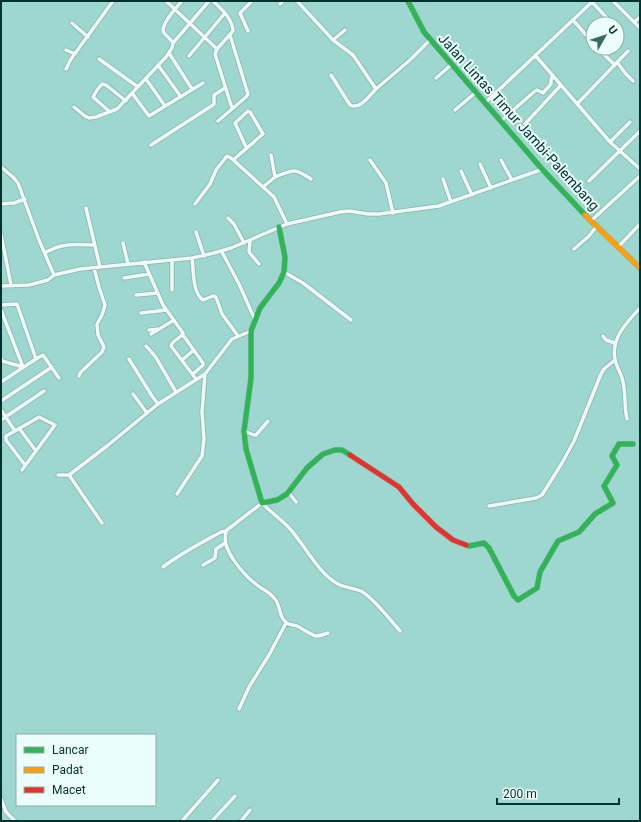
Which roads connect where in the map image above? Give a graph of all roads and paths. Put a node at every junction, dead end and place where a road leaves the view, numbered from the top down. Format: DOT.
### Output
graph roads {
  1 [pos="113,1"];
  2 [pos="166,1"];
  3 [pos="182,1"];
  4 [pos="209,1"];
  5 [pos="213,1"];
  6 [pos="252,1"];
  7 [pos="297,1"];
  8 [pos="410,1"];
  9 [pos="613,1"];
  10 [pos="593,2"];
  11 [pos="175,10"];
  12 [pos="225,13"];
  13 [pos="605,16"];
  14 [pos="640,17"];
  15 [pos="573,20"];
  16 [pos="634,22"];
  17 [pos="72,23"];
  18 [pos="190,24"];
  19 [pos="640,28"];
  20 [pos="345,30"];
  21 [pos="248,31"];
  22 [pos="585,34"];
  23 [pos="230,35"];
  24 [pos="88,37"];
  25 [pos="204,37"];
  26 [pos="333,40"];
  27 [pos="430,40"];
  28 [pos="173,42"];
  29 [pos="217,49"];
  30 [pos="66,50"];
  31 [pos="628,50"];
  32 [pos="169,53"];
  33 [pos="75,54"];
  34 [pos="535,55"];
  35 [pos="189,56"];
  36 [pos="606,56"];
  37 [pos="99,59"];
  38 [pos="616,64"];
  39 [pos="158,65"];
  40 [pos="451,65"];
  41 [pos="66,69"];
  42 [pos="331,75"];
  43 [pos="553,75"];
  44 [pos="436,78"];
  45 [pos="146,79"];
  46 [pos="633,81"];
  47 [pos="203,83"];
  48 [pos="561,85"];
  49 [pos="138,87"];
  50 [pos="225,88"];
  51 [pos="192,89"];
  52 [pos="376,89"];
  53 [pos="132,93"];
  54 [pos="475,93"];
  55 [pos="181,97"];
  56 [pos="126,101"];
  57 [pos="486,102"];
  58 [pos="577,104"];
  59 [pos="165,106"];
  60 [pos="74,107"];
  61 [pos="232,108"];
  62 [pos="455,110"];
  63 [pos="110,112"];
  64 [pos="502,120"];
  65 [pos="218,121"];
  66 [pos="630,122"];
  67 [pos="526,124"];
  68 [pos="640,131"];
  69 [pos="610,142"];
  70 [pos="151,144"];
  71 [pos="246,147"];
  72 [pos="619,152"];
  73 [pos="271,155"];
  74 [pos="232,160"];
  75 [pos="370,160"];
  76 [pos="501,160"];
  77 [pos="480,164"];
  78 [pos="1,167"];
  79 [pos="543,169"];
  80 [pos="640,169"];
  81 [pos="461,171"];
  82 [pos="640,176"];
  83 [pos="275,177"];
  84 [pos="311,179"];
  85 [pos="443,179"];
  86 [pos="512,180"];
  87 [pos="589,181"];
  88 [pos="263,187"];
  89 [pos="491,188"];
  90 [pos="472,195"];
  91 [pos="25,199"];
  92 [pos="452,202"];
  93 [pos="1,204"];
  94 [pos="195,204"];
  95 [pos="86,208"];
  96 [pos="393,213"];
  97 [pos="228,218"];
  98 [pos="592,219"];
  99 [pos="288,224"];
  100 [pos="640,224"];
  101 [pos="597,226"];
  102 [pos="279,228"];
  103 [pos="196,232"];
  104 [pos="1,234"];
  105 [pos="250,241"];
  106 [pos="123,243"];
  107 [pos="244,243"];
  108 [pos="94,244"];
  109 [pos="620,245"];
  110 [pos="574,249"];
  111 [pos="222,252"];
  112 [pos="45,254"];
  113 [pos="204,256"];
  114 [pos="192,258"];
  115 [pos="172,260"];
  116 [pos="144,262"];
  117 [pos="128,264"];
  118 [pos="259,264"];
  119 [pos="640,265"];
  120 [pos="100,267"];
  121 [pos="94,268"];
  122 [pos="640,268"];
  123 [pos="284,272"];
  124 [pos="149,274"];
  125 [pos="54,275"];
  126 [pos="124,278"];
  127 [pos="1,286"];
  128 [pos="11,286"];
  129 [pos="172,290"];
  130 [pos="158,293"];
  131 [pos="136,295"];
  132 [pos="1,305"];
  133 [pos="640,308"];
  134 [pos="1,310"];
  135 [pos="167,310"];
  136 [pos="141,313"];
  137 [pos="174,320"];
  138 [pos="255,320"];
  139 [pos="351,320"];
  140 [pos="251,331"];
  141 [pos="150,332"];
  142 [pos="183,335"];
  143 [pos="238,336"];
  144 [pos="603,336"];
  145 [pos="615,343"];
  146 [pos="146,346"];
  147 [pos="194,350"];
  148 [pos="36,359"];
  149 [pos="129,359"];
  150 [pos="1,360"];
  151 [pos="182,360"];
  152 [pos="612,362"];
  153 [pos="23,367"];
  154 [pos="52,367"];
  155 [pos="193,374"];
  156 [pos="205,374"];
  157 [pos="79,376"];
  158 [pos="59,378"];
  159 [pos="196,379"];
  160 [pos="1,382"];
  161 [pos="44,391"];
  162 [pos="176,392"];
  163 [pos="133,394"];
  164 [pos="1,401"];
  165 [pos="158,404"];
  166 [pos="1,410"];
  167 [pos="147,413"];
  168 [pos="6,417"];
  169 [pos="627,419"];
  170 [pos="1,420"];
  171 [pos="268,421"];
  172 [pos="19,428"];
  173 [pos="15,431"];
  174 [pos="244,431"];
  175 [pos="633,444"];
  176 [pos="36,451"];
  177 [pos="25,465"];
  178 [pos="22,470"];
  179 [pos="58,475"];
  180 [pos="69,475"];
  181 [pos="289,492"];
  182 [pos="177,494"];
  183 [pos="296,502"];
  184 [pos="262,503"];
  185 [pos="489,506"];
  186 [pos="102,523"];
  187 [pos="226,531"];
  188 [pos="225,543"];
  189 [pos="203,565"];
  190 [pos="163,567"];
  191 [pos="286,623"];
  192 [pos="400,631"];
  193 [pos="328,633"];
  194 [pos="239,709"];
  195 [pos="218,780"];
  196 [pos="235,796"];
  197 [pos="1,799"];
  198 [pos="250,810"];
  199 [pos="15,821"];
  200 [pos="182,821"];
  201 [pos="212,821"];
  202 [pos="241,821"];
  1 -- 24 [label="street"];
  2 -- 11 [label="street"];
  3 -- 11 [label="street"];
  4 -- 18 [label="street"];
  5 -- 12 [label="street"];
  6 -- 21 [label="street"];
  7 -- 26 [label="street"];
  8 -- 27 [label="main road, Jalan Lintas Timur Jambi-Palembang"];
  8 -- 57 [label="main road, Jalan Lintas Timur Jambi-Palembang"];
  9 -- 16 [label="street"];
  10 -- 13 [label="street"];
  10 -- 15 [label="street"];
  11 -- 18 [label="street"];
  11 -- 28 [label="street"];
  12 -- 23 [label="street"];
  12 -- 25 [label="street"];
  14 -- 16 [label="street"];
  15 -- 22 [label="street"];
  15 -- 34 [label="street"];
  16 -- 19 [label="street"];
  17 -- 24 [label="street"];
  18 -- 25 [label="street"];
  18 -- 28 [label="street"];
  20 -- 26 [label="street"];
  23 -- 29 [label="street"];
  23 -- 61 [label="street"];
  24 -- 33 [label="street"];
  25 -- 29 [label="street"];
  25 -- 35 [label="street"];
  26 -- 52 [label="street"];
  27 -- 40 [label="main road, Jalan Lintas Timur Jambi-Palembang"];
  27 -- 52 [label="street"];
  28 -- 32 [label="street"];
  29 -- 50 [label="street"];
  30 -- 33 [label="street"];
  31 -- 38 [label="street"];
  32 -- 39 [label="street"];
  32 -- 51 [label="street"];
  33 -- 41 [label="street"];
  34 -- 43 [label="street"];
  34 -- 57 [label="street"];
  36 -- 38 [label="street"];
  37 -- 49 [label="street"];
  38 -- 46 [label="street"];
  38 -- 58 [label="street"];
  39 -- 45 [label="street"];
  39 -- 55 [label="street"];
  40 -- 44 [label="street"];
  40 -- 54 [label="main road, Jalan Lintas Timur Jambi-Palembang"];
  42 -- 52 [label="street"];
  43 -- 48 [label="street"];
  43 -- 64 [label="street"];
  45 -- 49 [label="street"];
  45 -- 59 [label="street"];
  47 -- 51 [label="street"];
  48 -- 58 [label="street"];
  48 -- 67 [label="street"];
  49 -- 53 [label="street"];
  50 -- 61 [label="street"];
  50 -- 70 [label="street"];
  51 -- 55 [label="street"];
  53 -- 56 [label="street"];
  53 -- 59 [label="street"];
  54 -- 62 [label="street"];
  54 -- 79 [label="main road, Jalan Lintas Timur Jambi-Palembang"];
  55 -- 59 [label="street"];
  56 -- 63 [label="street"];
  56 -- 63 [label="street"];
  57 -- 64 [label="main road, Jalan Lintas Timur Jambi-Palembang"];
  58 -- 69 [label="street"];
  60 -- 63 [label="street"];
  61 -- 65 [label="street"];
  64 -- 79 [label="main road, Jalan Lintas Timur Jambi-Palembang"];
  66 -- 69 [label="street"];
  68 -- 72 [label="street"];
  69 -- 72 [label="street"];
  71 -- 71 [label="street"];
  71 -- 74 [label="street"];
  72 -- 80 [label="street"];
  72 -- 87 [label="street"];
  73 -- 83 [label="street"];
  74 -- 88 [label="street"];
  74 -- 94 [label="street"];
  75 -- 96 [label="street"];
  76 -- 86 [label="street"];
  77 -- 89 [label="street"];
  78 -- 91 [label="street"];
  79 -- 86 [label="street"];
  79 -- 98 [label="main road, Jalan Lintas Timur Jambi-Palembang"];
  79 -- 101 [label="main road, Jalan Lintas Timur Jambi-Palembang"];
  81 -- 90 [label="street"];
  82 -- 98 [label="street"];
  83 -- 84 [label="street"];
  83 -- 88 [label="street"];
  85 -- 92 [label="street"];
  86 -- 89 [label="street"];
  88 -- 99 [label="street"];
  89 -- 90 [label="street"];
  90 -- 92 [label="street"];
  91 -- 93 [label="street"];
  91 -- 112 [label="street"];
  92 -- 96 [label="street"];
  95 -- 108 [label="street"];
  96 -- 99 [label="street"];
  97 -- 107 [label="street"];
  98 -- 109 [label="main road, Jalan Lintas Timur Jambi-Palembang"];
  99 -- 102 [label="street"];
  100 -- 109 [label="street"];
  101 -- 110 [label="street"];
  101 -- 122 [label="main road, Jalan Lintas Timur Jambi-Palembang"];
  102 -- 105 [label="street"];
  102 -- 123 [label="main road"];
  103 -- 113 [label="street"];
  104 -- 128 [label="street"];
  105 -- 107 [label="street"];
  105 -- 118 [label="street"];
  106 -- 117 [label="street"];
  107 -- 111 [label="street"];
  108 -- 112 [label="street"];
  108 -- 120 [label="street"];
  109 -- 119 [label="main road, Jalan Lintas Timur Jambi-Palembang"];
  111 -- 113 [label="street"];
  111 -- 138 [label="street"];
  112 -- 125 [label="street"];
  113 -- 114 [label="street"];
  114 -- 115 [label="street"];
  114 -- 143 [label="street"];
  115 -- 116 [label="street"];
  115 -- 129 [label="street"];
  116 -- 117 [label="street"];
  116 -- 124 [label="street"];
  117 -- 120 [label="street"];
  120 -- 121 [label="street"];
  121 -- 125 [label="street"];
  121 -- 157 [label="street"];
  123 -- 138 [label="main road"];
  123 -- 139 [label="street"];
  124 -- 126 [label="street"];
  124 -- 130 [label="street"];
  125 -- 128 [label="street"];
  127 -- 128 [label="street"];
  130 -- 131 [label="street"];
  130 -- 135 [label="street"];
  132 -- 148 [label="street"];
  133 -- 145 [label="street"];
  134 -- 153 [label="street"];
  135 -- 136 [label="street"];
  135 -- 137 [label="street"];
  137 -- 141 [label="street"];
  137 -- 142 [label="street"];
  138 -- 140 [label="main road"];
  140 -- 143 [label="street"];
  140 -- 174 [label="main road"];
  142 -- 147 [label="street"];
  142 -- 151 [label="street"];
  143 -- 156 [label="street"];
  144 -- 145 [label="street"];
  145 -- 152 [label="street"];
  146 -- 162 [label="street"];
  147 -- 151 [label="street"];
  147 -- 155 [label="street"];
  148 -- 153 [label="street"];
  148 -- 154 [label="street"];
  149 -- 165 [label="street"];
  150 -- 153 [label="street"];
  151 -- 155 [label="street"];
  152 -- 169 [label="street"];
  152 -- 185 [label="street"];
  153 -- 160 [label="street"];
  154 -- 158 [label="street"];
  154 -- 164 [label="street"];
  155 -- 159 [label="street"];
  156 -- 159 [label="street"];
  156 -- 182 [label="street"];
  159 -- 162 [label="street"];
  161 -- 168 [label="street"];
  162 -- 165 [label="street"];
  163 -- 167 [label="street"];
  165 -- 167 [label="street"];
  166 -- 168 [label="street"];
  167 -- 180 [label="street"];
  168 -- 170 [label="street"];
  168 -- 173 [label="street"];
  171 -- 174 [label="street"];
  172 -- 173 [label="street"];
  172 -- 176 [label="street"];
  172 -- 176 [label="street"];
  173 -- 177 [label="street"];
  174 -- 184 [label="main road"];
  175 -- 181 [label="main road"];
  176 -- 177 [label="street"];
  177 -- 178 [label="street"];
  179 -- 180 [label="street"];
  180 -- 186 [label="street"];
  181 -- 183 [label="street"];
  181 -- 184 [label="main road"];
  184 -- 187 [label="street"];
  184 -- 192 [label="street"];
  187 -- 188 [label="street"];
  187 -- 190 [label="street"];
  188 -- 189 [label="street"];
  188 -- 191 [label="street"];
  191 -- 193 [label="street"];
  191 -- 194 [label="street"];
  195 -- 200 [label="street"];
  196 -- 201 [label="street"];
  197 -- 199 [label="street"];
  198 -- 202 [label="street"];
}
